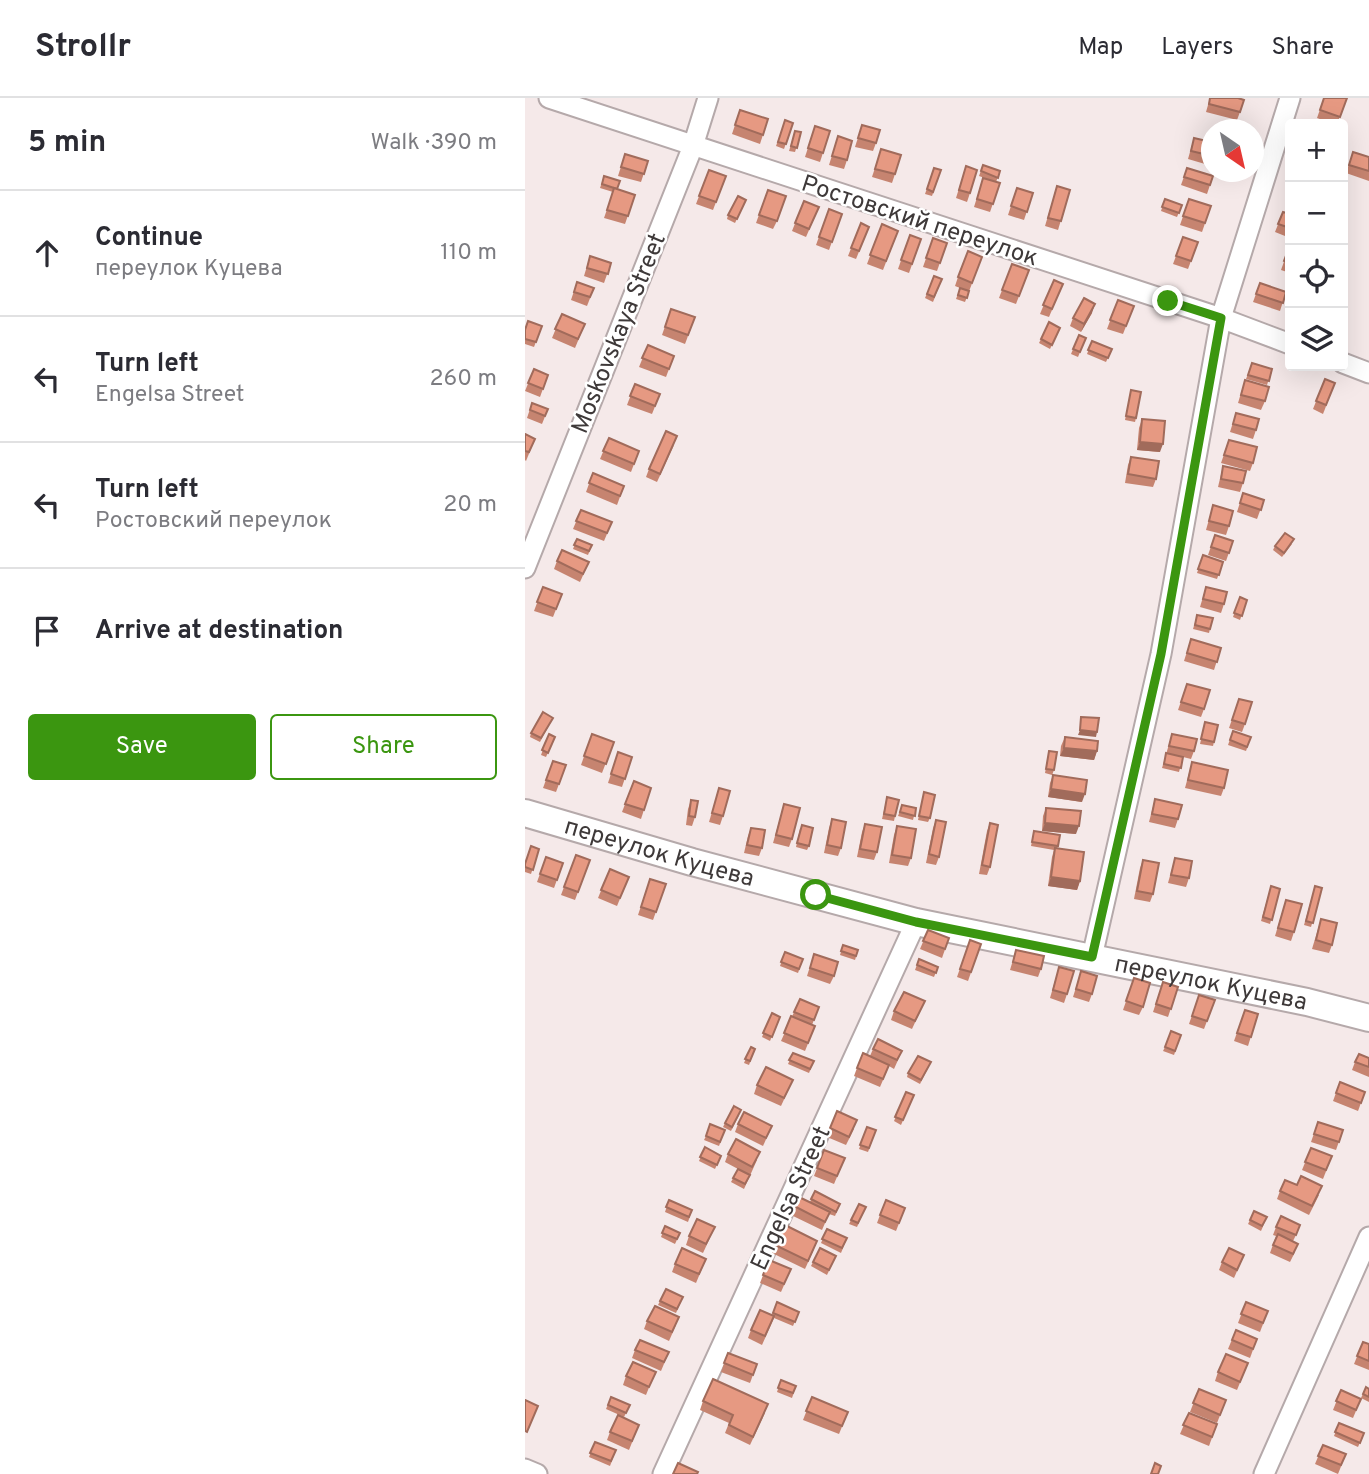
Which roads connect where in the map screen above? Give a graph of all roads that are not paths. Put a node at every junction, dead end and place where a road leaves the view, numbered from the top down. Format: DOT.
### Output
graph roads {
  1 [pos="549,98"];
  2 [pos="708,98"];
  3 [pos="1290,98"];
  4 [pos="693,146"];
  5 [pos="1221,318"];
  6 [pos="1285,342"];
  7 [pos="1348,365"];
  8 [pos="1369,373"];
  9 [pos="525,568"];
  10 [pos="525,813"];
  11 [pos="916,922"];
  12 [pos="1092,957"];
  13 [pos="1369,1018"];
  14 [pos="1369,1237"];
  15 [pos="525,1469"];
  16 [pos="537,1474"];
  17 [pos="663,1474"];
  18 [pos="1264,1474"];
  1 -- 4 [label="street, Ростовский переулок"];
  2 -- 4 [label="street, Moskovskaya Street"];
  3 -- 5 [label="street"];
  4 -- 5 [label="street, Ростовский переулок"];
  4 -- 9 [label="street, Moskovskaya Street"];
  5 -- 6 [label="street, Ростовский переулок"];
  5 -- 12 [label="street"];
  7 -- 8 [label="street"];
  10 -- 11 [label="street, переулок Куцева"];
  11 -- 12 [label="street, переулок Куцева"];
  11 -- 17 [label="street, Engelsa Street"];
  12 -- 13 [label="street, переулок Куцева"];
  14 -- 18 [label="street"];
  15 -- 16 [label="street"];
}
